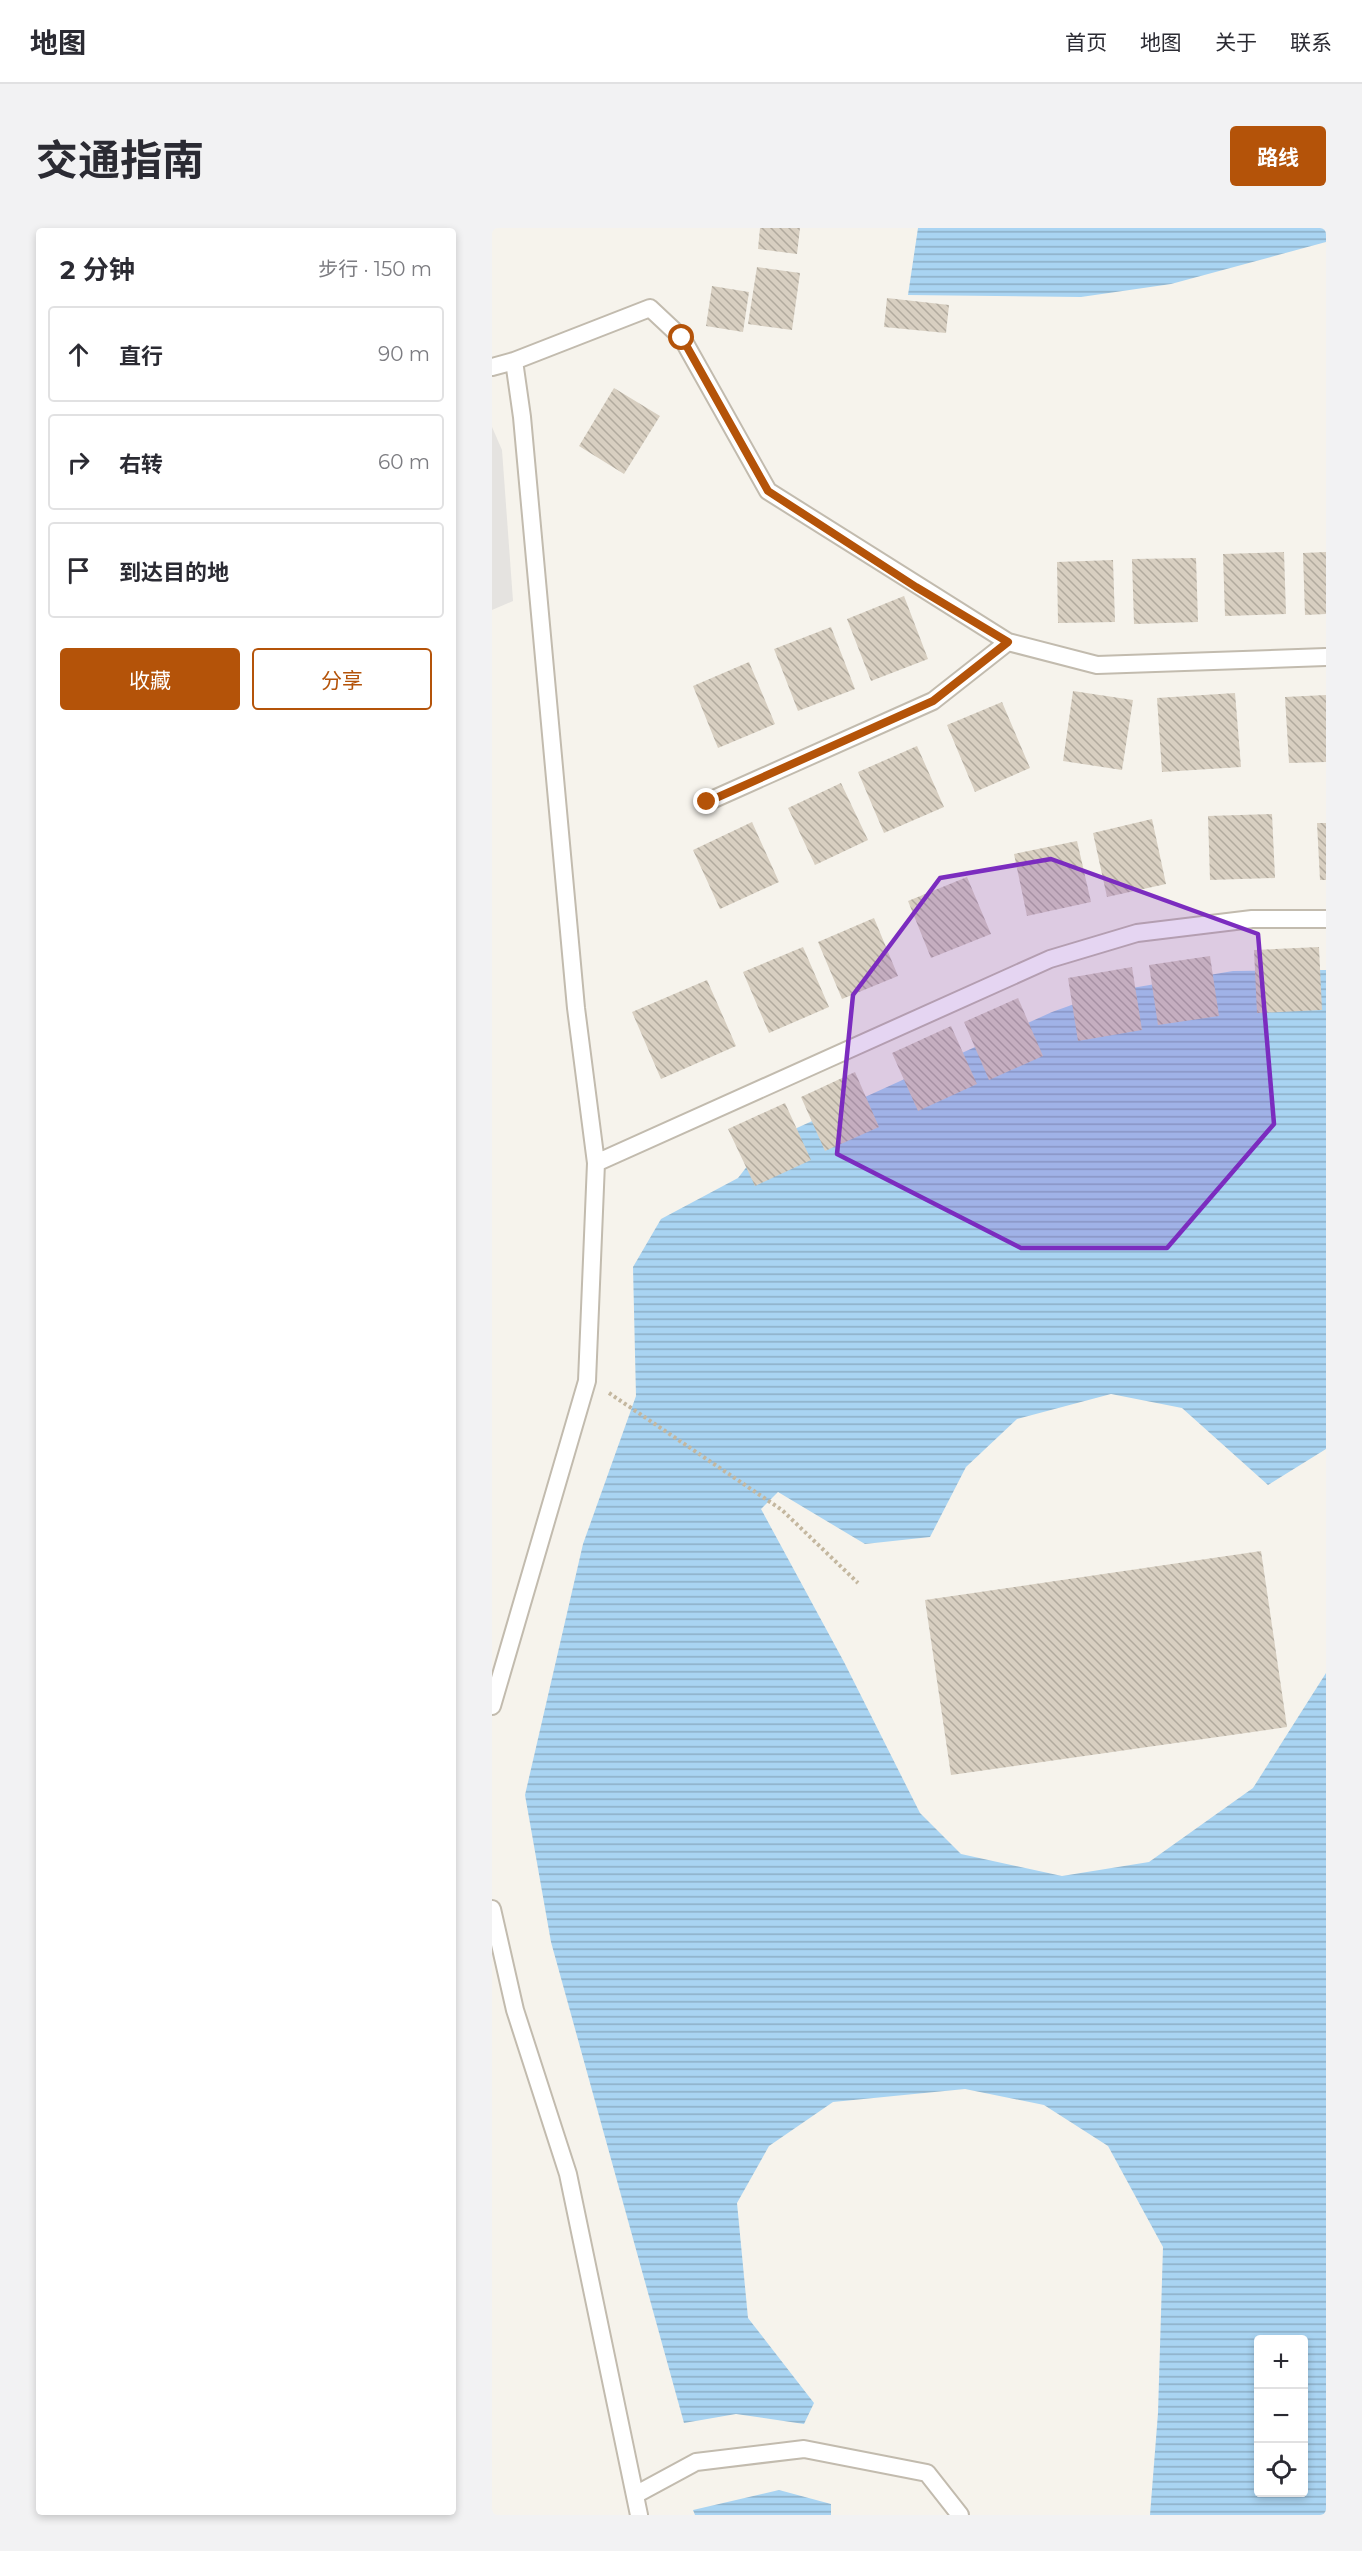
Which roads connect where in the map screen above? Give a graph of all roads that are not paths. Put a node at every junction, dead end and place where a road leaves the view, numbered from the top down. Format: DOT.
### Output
graph roads {
  1 [pos="514,362"];
  2 [pos="492,367"];
  3 [pos="1008,642"];
  4 [pos="1326,657"];
  5 [pos="707,802"];
  6 [pos="1326,919"];
  7 [pos="596,1162"];
  8 [pos="492,1706"];
  9 [pos="492,1909"];
  10 [pos="635,2495"];
  11 [pos="639,2515"];
  12 [pos="960,2515"];
  1 -- 2 [label="lane"];
  1 -- 3 [label="lane"];
  1 -- 7 [label="lane"];
  3 -- 4 [label="lane"];
  3 -- 5 [label="lane"];
  6 -- 7 [label="lane"];
  7 -- 8 [label="lane"];
  9 -- 10 [label="lane"];
  10 -- 11 [label="lane"];
  10 -- 12 [label="lane"];
}
